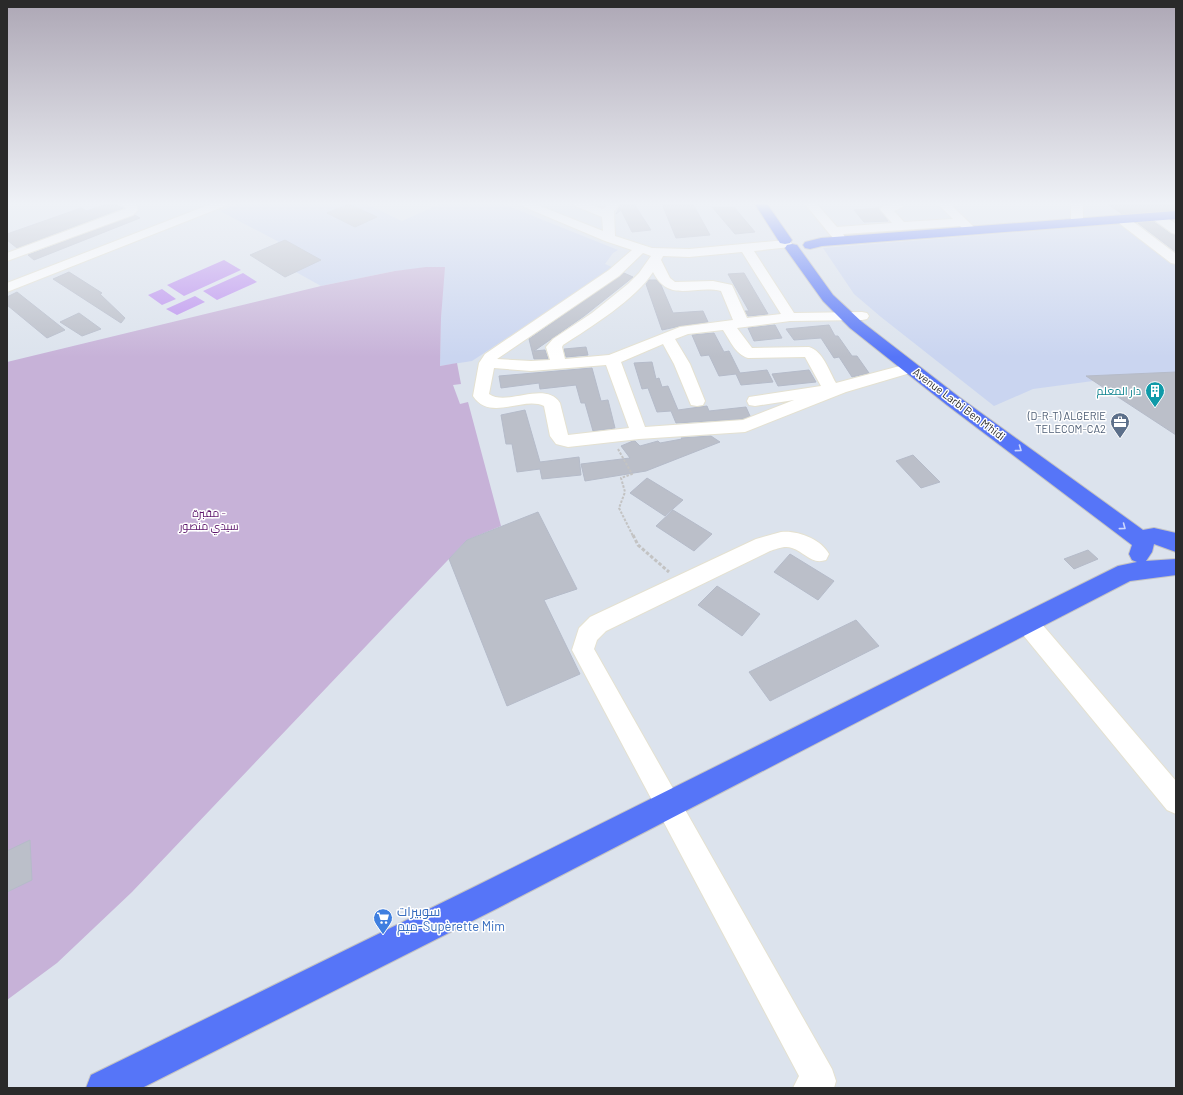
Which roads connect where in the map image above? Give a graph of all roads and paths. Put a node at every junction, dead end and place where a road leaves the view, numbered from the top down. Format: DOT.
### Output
graph roads {
  1 [pos="31,255"];
  2 [pos="86,255"];
  3 [pos="633,255"];
  4 [pos="667,255"];
  5 [pos="751,255"];
  6 [pos="805,255"];
  7 [pos="657,256"];
  8 [pos="11,264"];
  9 [pos="30,279"];
  10 [pos="7,288"];
  11 [pos="854,316"];
  12 [pos="790,317"];
  13 [pos="735,323"];
  14 [pos="666,337"];
  15 [pos="612,360"];
  16 [pos="487,362"];
  17 [pos="559,364"];
  18 [pos="911,368"];
  19 [pos="836,389"];
  20 [pos="697,401"];
  21 [pos="755,401"];
  22 [pos="639,434"];
  23 [pos="614,437"];
  24 [pos="1160,540"];
  25 [pos="819,554"];
  26 [pos="1174,567"];
  27 [pos="1126,572"];
  28 [pos="684,584"];
  29 [pos="1027,623"];
  30 [pos="1176,801"];
  31 [pos="668,804"];
  32 [pos="818,1086"];
  33 [pos="104,1088"];
  1 -- 8 [label="street"];
  2 -- 9 [label="street"];
  3 -- 16 [label="street"];
  4 -- 7 [label="street"];
  5 -- 12 [label="street"];
  6 -- 11 [label="main road, Avenue Larbi Ben M'hidi"];
  7 -- 13 [label="street"];
  7 -- 17 [label="street"];
  8 -- 9 [label="street"];
  9 -- 10 [label="street"];
  11 -- 12 [label="street"];
  11 -- 18 [label="main road, Avenue Larbi Ben M'hidi"];
  11 -- 24 [label="main road, Avenue Larbi Ben M'hidi"];
  12 -- 13 [label="street"];
  13 -- 14 [label="street"];
  13 -- 19 [label="street"];
  14 -- 15 [label="street"];
  14 -- 20 [label="street"];
  15 -- 17 [label="street"];
  15 -- 22 [label="street"];
  16 -- 17 [label="street"];
  16 -- 23 [label="street"];
  18 -- 19 [label="street"];
  18 -- 24 [label="main road, Avenue Larbi Ben M'hidi, one-way"];
  19 -- 21 [label="street"];
  19 -- 22 [label="street"];
  22 -- 23 [label="street"];
  23 -- 28 [label="path"];
  24 -- 26 [label="main road"];
  24 -- 27 [label="main road"];
  25 -- 28 [label="street"];
  26 -- 27 [label="main road"];
  27 -- 29 [label="main road"];
  28 -- 31 [label="street"];
  29 -- 30 [label="street"];
  29 -- 31 [label="main road"];
  31 -- 32 [label="street"];
  31 -- 33 [label="main road"];
}
